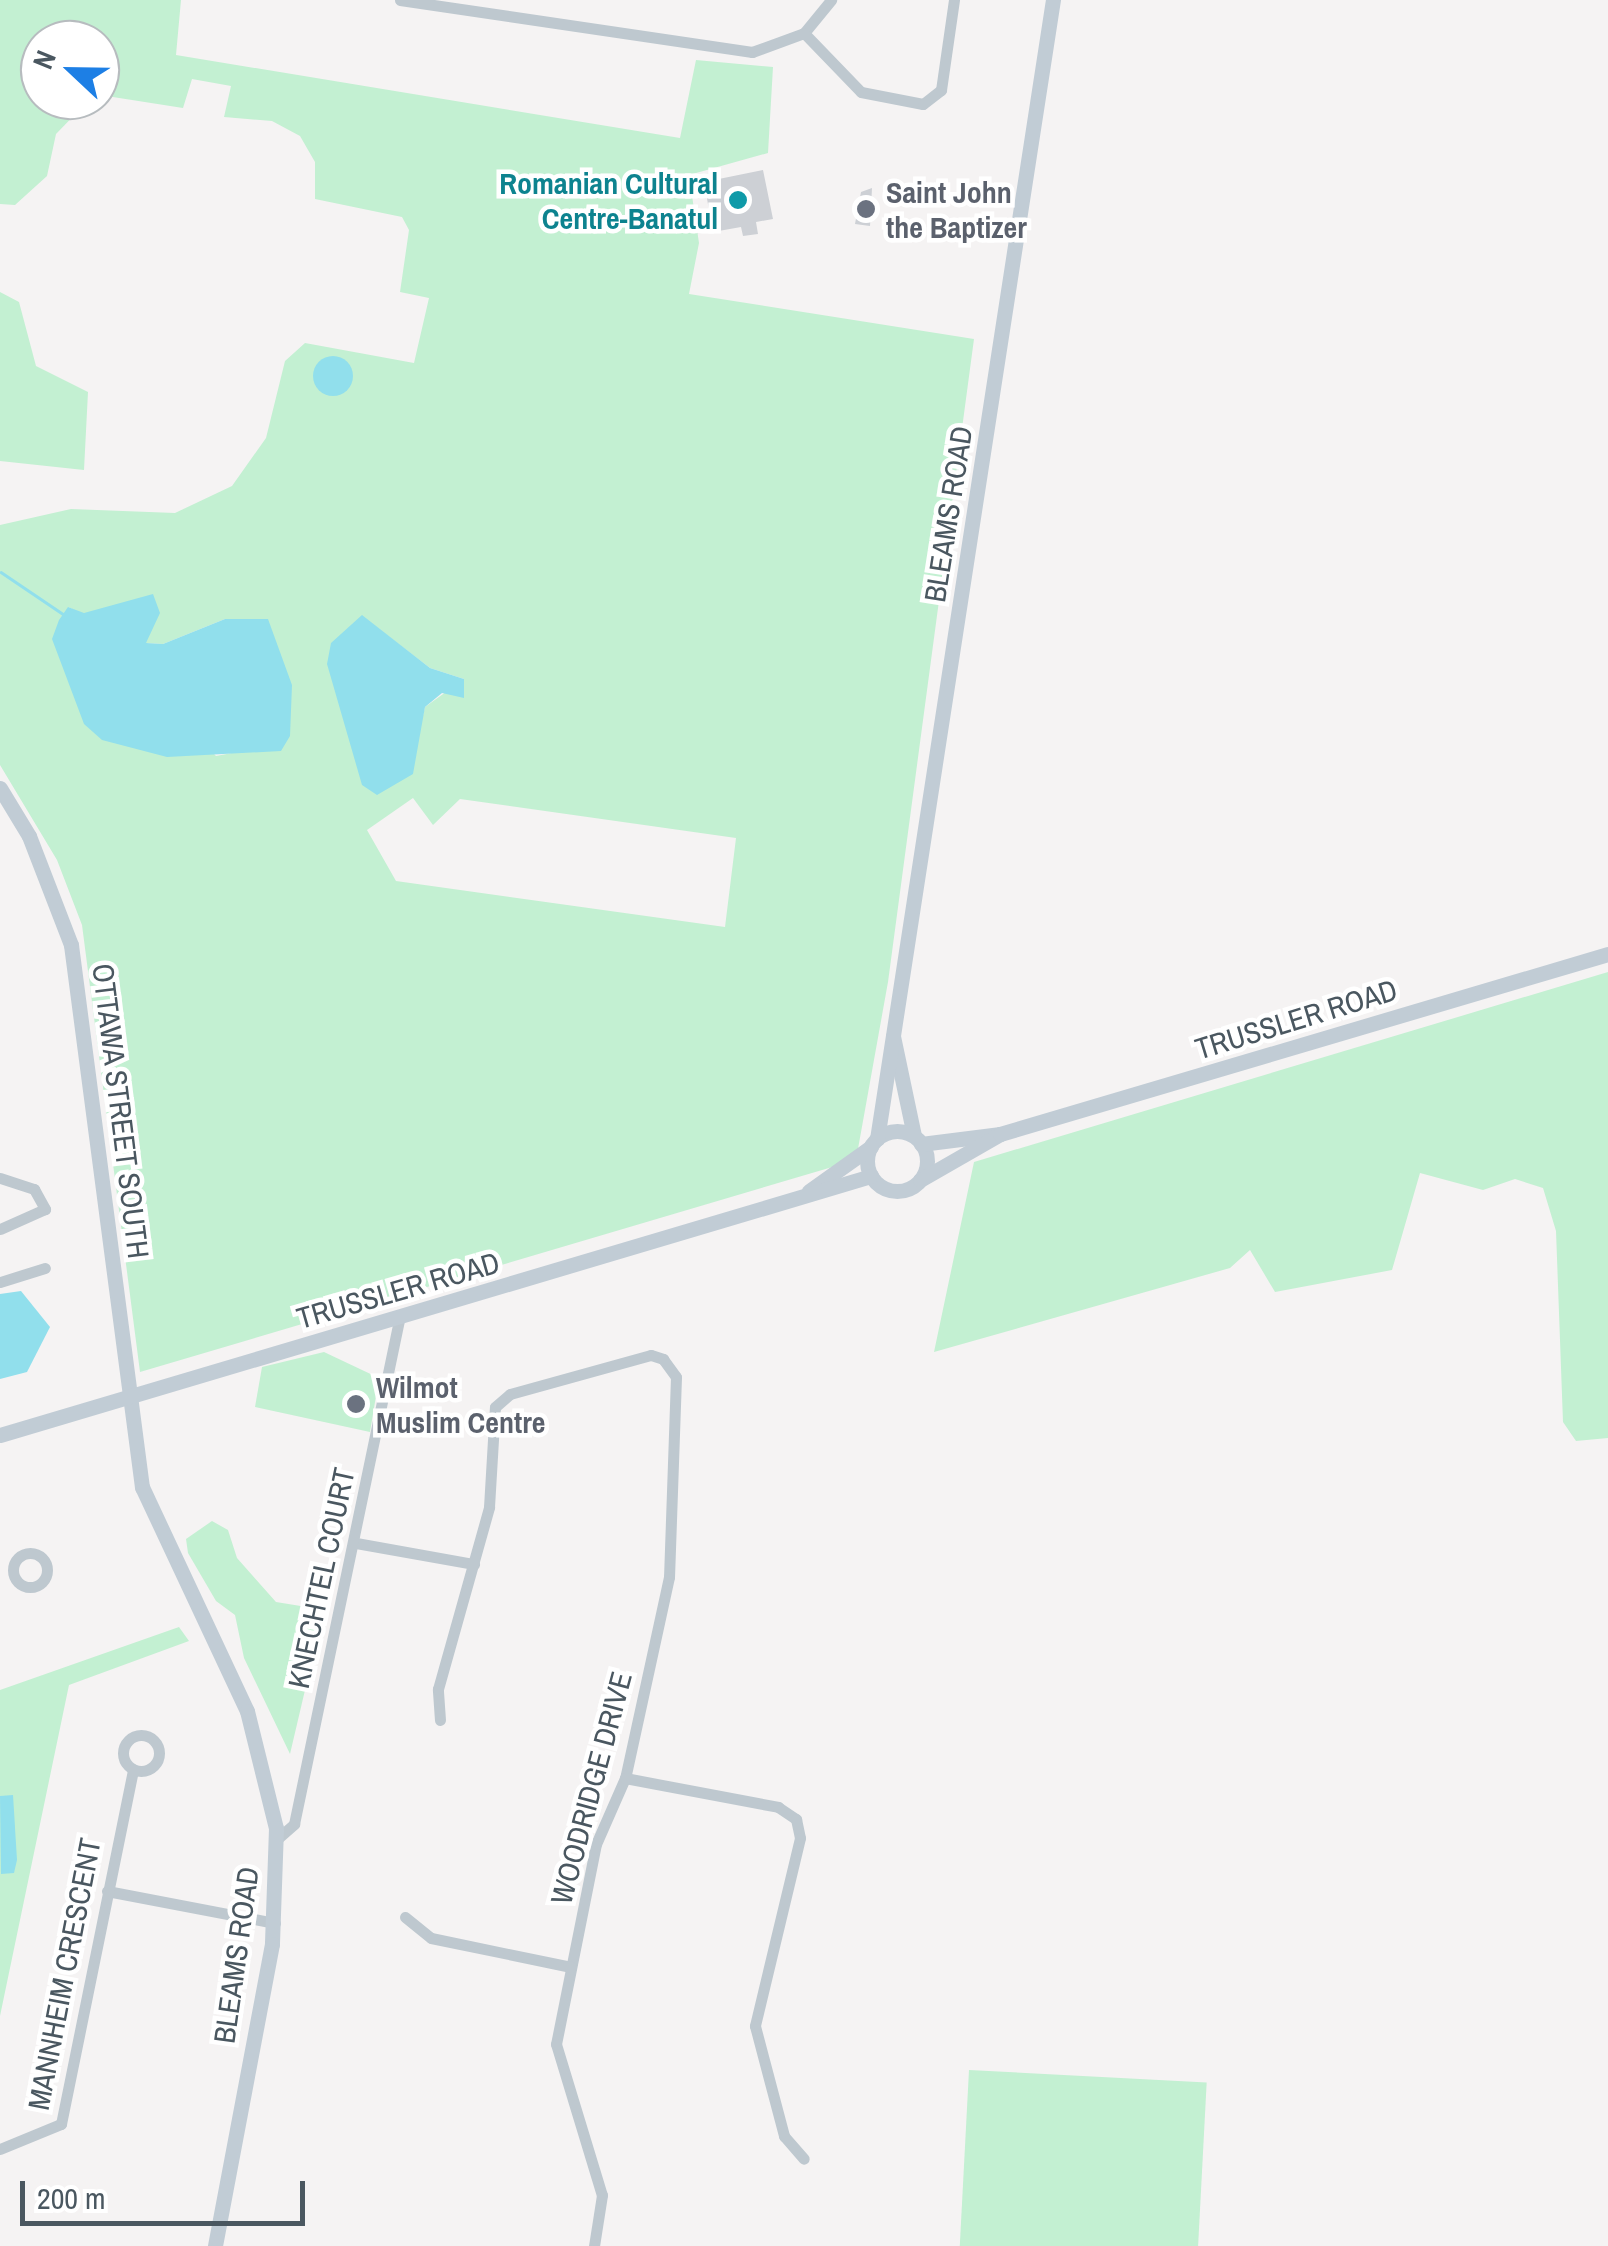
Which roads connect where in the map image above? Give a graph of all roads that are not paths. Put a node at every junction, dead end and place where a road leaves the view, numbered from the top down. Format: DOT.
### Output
graph roads {
  1 [pos="400,0"];
  2 [pos="831,0"];
  3 [pos="954,0"];
  4 [pos="1054,0"];
  5 [pos="804,33"];
  6 [pos="0,788"];
  7 [pos="1608,954"];
  8 [pos="893,1036"];
  9 [pos="1000,1134"];
  10 [pos="917,1140"];
  11 [pos="874,1143"];
  12 [pos="871,1176"];
  13 [pos="0,1178"];
  14 [pos="920,1180"];
  15 [pos="809,1191"];
  16 [pos="0,1228"];
  17 [pos="45,1268"];
  18 [pos="0,1282"];
  19 [pos="399,1320"];
  20 [pos="128,1396"];
  21 [pos="0,1434"];
  22 [pos="356,1543"];
  23 [pos="474,1564"];
  24 [pos="16,1578"];
  25 [pos="0,1582"];
  26 [pos="440,1720"];
  27 [pos="133,1770"];
  28 [pos="625,1778"];
  29 [pos="277,1839"];
  30 [pos="107,1891"];
  31 [pos="405,1917"];
  32 [pos="274,1923"];
  33 [pos="571,1968"];
  34 [pos="0,2149"];
  35 [pos="804,2158"];
  36 [pos="215,2244"];
  37 [pos="236,2246"];
  38 [pos="594,2246"];
  1 -- 5 [label="street"];
  2 -- 5 [label="street"];
  3 -- 5 [label="street"];
  4 -- 8 [label="main road, BLEAMS ROAD"];
  6 -- 20 [label="main road, OTTAWA STREET SOUTH"];
  7 -- 9 [label="main road, TRUSSLER ROAD"];
  8 -- 10 [label="main road, BLEAMS ROAD"];
  8 -- 11 [label="main road, BLEAMS ROAD"];
  9 -- 10 [label="main road, TRUSSLER ROAD"];
  9 -- 14 [label="main road, TRUSSLER ROAD"];
  10 -- 11 [label="main road"];
  10 -- 14 [label="main road"];
  11 -- 12 [label="main road"];
  11 -- 15 [label="main road, TRUSSLER ROAD"];
  12 -- 14 [label="main road"];
  12 -- 15 [label="main road, TRUSSLER ROAD"];
  13 -- 16 [label="street"];
  15 -- 19 [label="main road, TRUSSLER ROAD"];
  17 -- 18 [label="street"];
  19 -- 20 [label="main road, TRUSSLER ROAD"];
  19 -- 22 [label="street, KNECHTEL COURT"];
  20 -- 21 [label="main road, TRUSSLER ROAD"];
  20 -- 29 [label="main road, BLEAMS ROAD"];
  22 -- 23 [label="street"];
  22 -- 29 [label="street, KNECHTEL COURT"];
  23 -- 26 [label="street, WOODRIDGE DRIVE"];
  23 -- 28 [label="street, WOODRIDGE DRIVE"];
  24 -- 25 [label="street"];
  27 -- 30 [label="street, MANNHEIM CRESCENT"];
  28 -- 33 [label="street, WOODRIDGE DRIVE"];
  28 -- 35 [label="street"];
  29 -- 32 [label="main road, BLEAMS ROAD"];
  30 -- 32 [label="street"];
  30 -- 34 [label="street, MANNHEIM CRESCENT"];
  31 -- 33 [label="street"];
  32 -- 36 [label="main road, BLEAMS ROAD"];
  33 -- 38 [label="street, WOODRIDGE DRIVE"];
  36 -- 37 [label="main road"];
}
